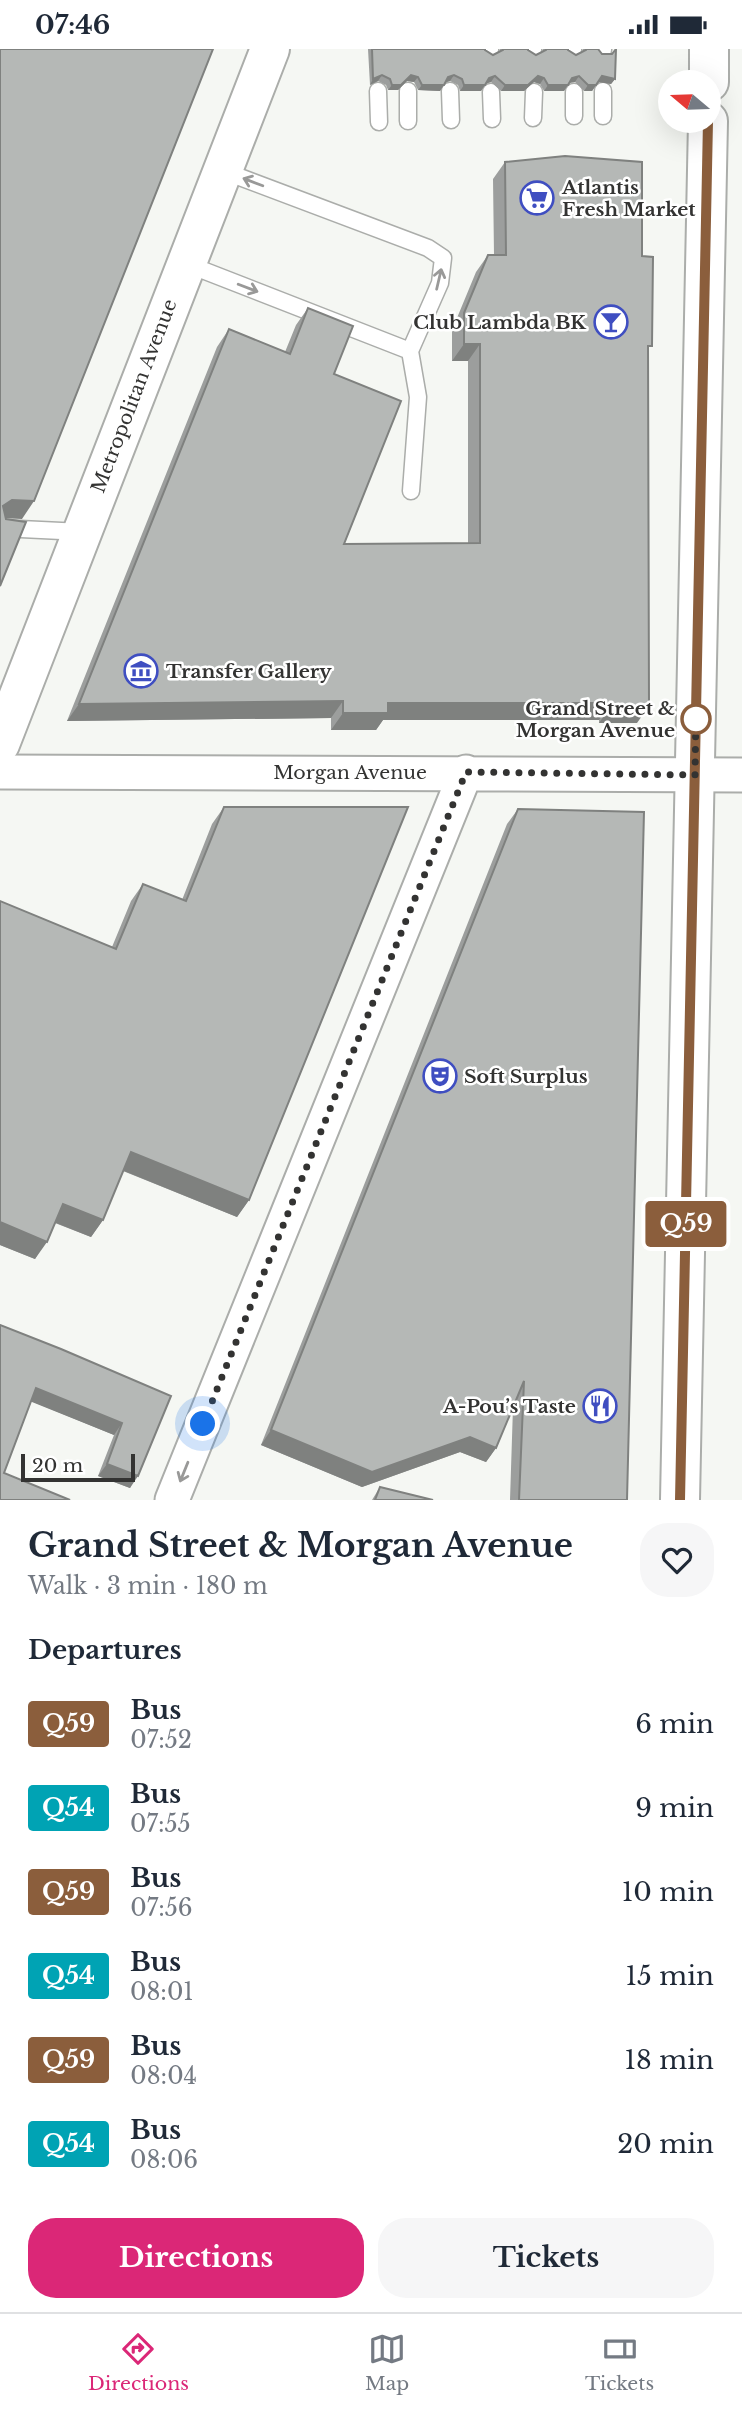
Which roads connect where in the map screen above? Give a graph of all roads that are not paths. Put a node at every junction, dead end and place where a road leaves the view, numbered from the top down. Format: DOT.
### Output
graph roads {
  1 [pos="270,49"];
  2 [pos="709,49"];
  3 [pos="709,70"];
  4 [pos="378,91"];
  5 [pos="408,91"];
  6 [pos="450,91"];
  7 [pos="603,91"];
  8 [pos="491,92"];
  9 [pos="534,92"];
  10 [pos="574,92"];
  11 [pos="574,116"];
  12 [pos="603,116"];
  13 [pos="533,118"];
  14 [pos="492,119"];
  15 [pos="451,120"];
  16 [pos="408,121"];
  17 [pos="379,122"];
  18 [pos="708,133"];
  19 [pos="221,170"];
  20 [pos="185,263"];
  21 [pos="410,351"];
  22 [pos="411,491"];
  23 [pos="0,528"];
  24 [pos="82,532"];
  25 [pos="0,744"];
  26 [pos="0,772"];
  27 [pos="466,772"];
  28 [pos="695,775"];
  29 [pos="742,775"];
  30 [pos="173,1500"];
  31 [pos="680,1500"];
  1 -- 19 [label="main road, Metropolitan Avenue"];
  2 -- 3 [label="main road"];
  4 -- 17 [label="lane"];
  5 -- 16 [label="lane"];
  6 -- 15 [label="lane"];
  7 -- 12 [label="lane"];
  8 -- 14 [label="lane"];
  9 -- 13 [label="lane"];
  10 -- 11 [label="lane"];
  18 -- 28 [label="main road"];
  19 -- 20 [label="main road, Metropolitan Avenue"];
  21 -- 19 [label="lane, one-way"];
  20 -- 21 [label="lane, one-way"];
  20 -- 24 [label="main road, Metropolitan Avenue"];
  21 -- 22 [label="lane"];
  23 -- 24 [label="lane"];
  24 -- 25 [label="main road, Metropolitan Avenue"];
  26 -- 27 [label="street, Morgan Avenue"];
  27 -- 28 [label="street, Morgan Avenue"];
  27 -- 30 [label="street, one-way"];
  28 -- 29 [label="street, Morgan Avenue"];
  28 -- 31 [label="main road"];
}
